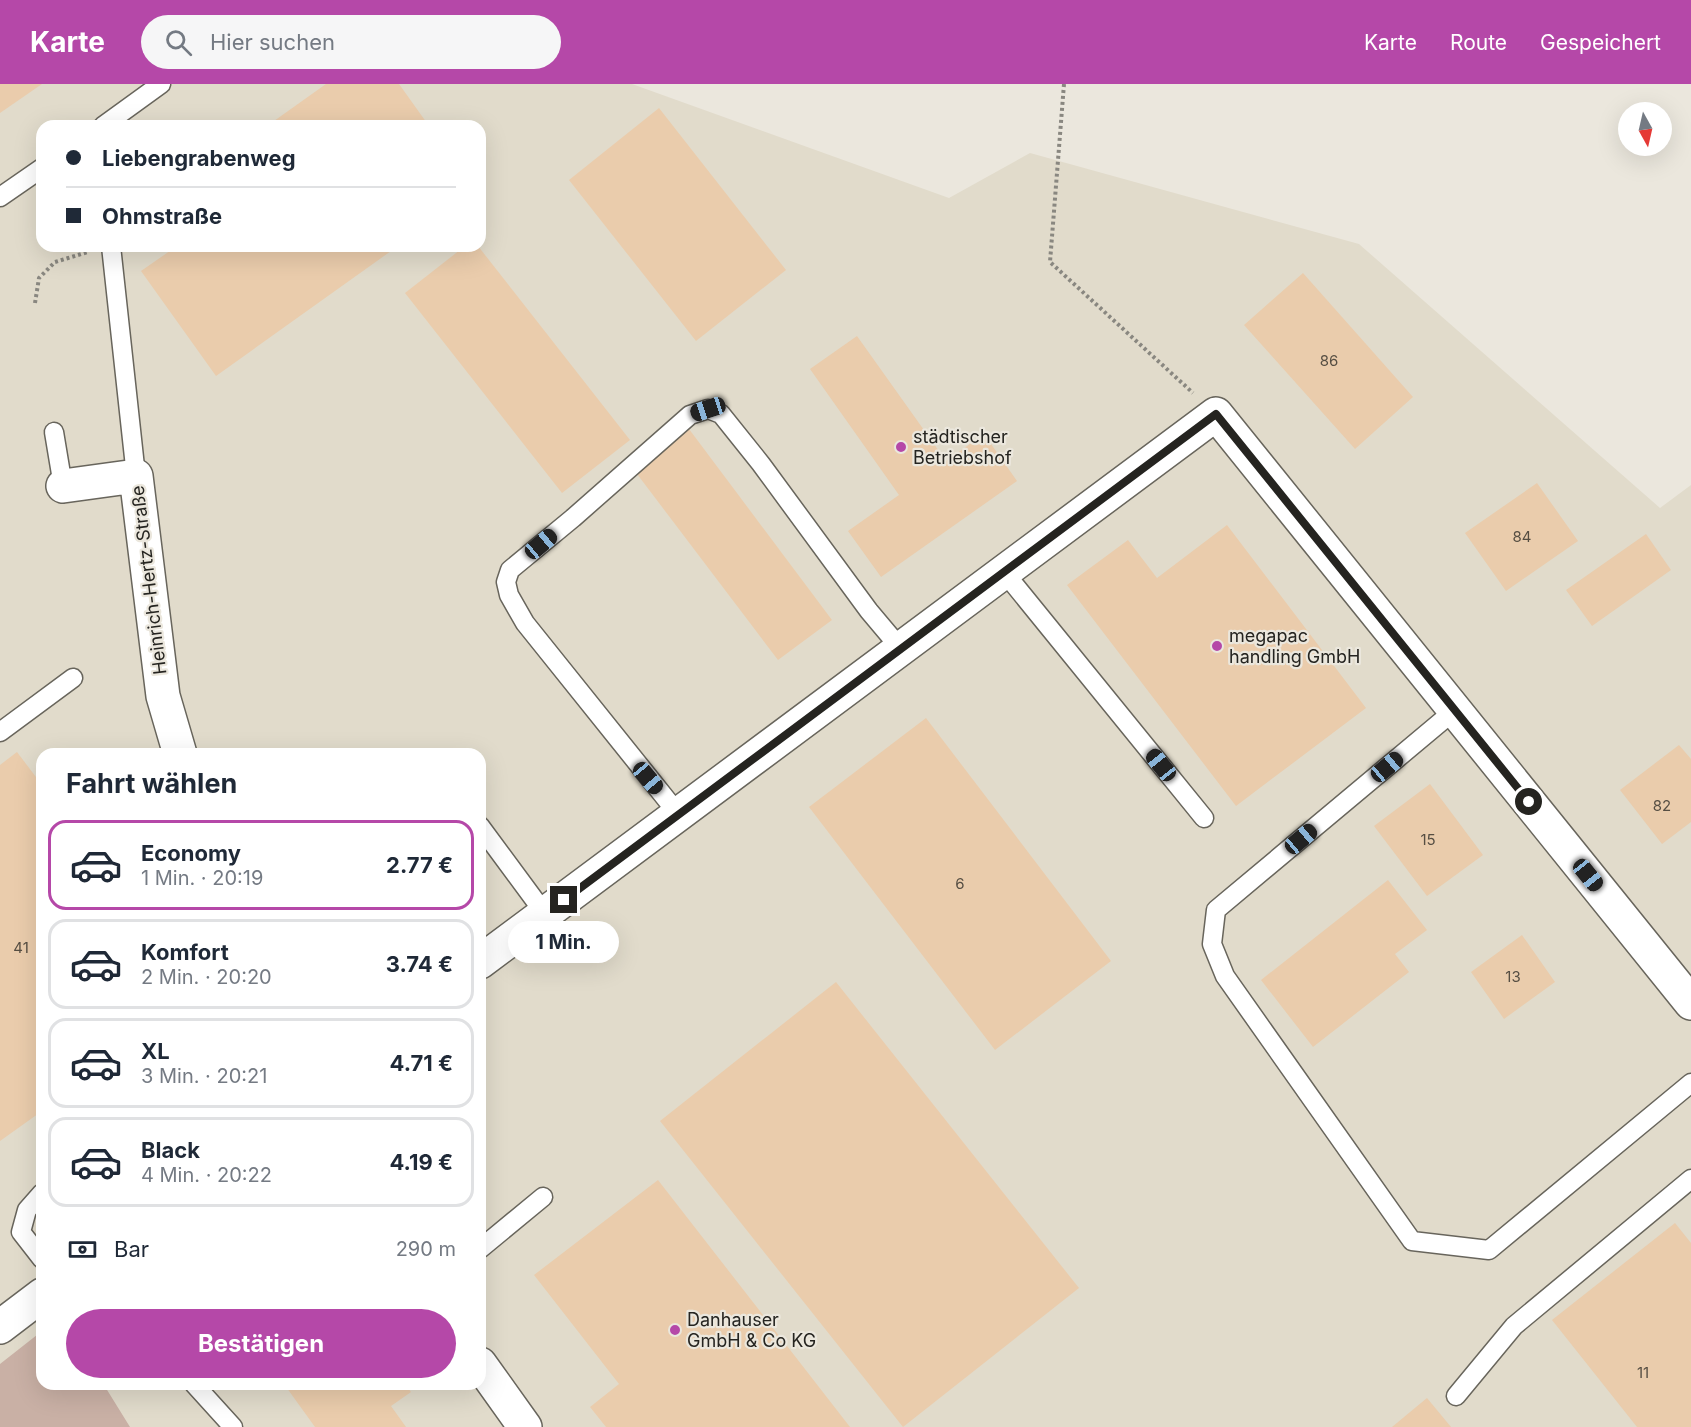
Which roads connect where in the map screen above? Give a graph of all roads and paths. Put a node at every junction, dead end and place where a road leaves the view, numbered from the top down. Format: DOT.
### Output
graph roads {
  1 [pos="161,84"];
  2 [pos="1065,84"];
  3 [pos="111,120"];
  4 [pos="36,172"];
  5 [pos="0,197"];
  6 [pos="87,252"];
  7 [pos="112,252"];
  8 [pos="34,303"];
  9 [pos="1216,414"];
  10 [pos="54,432"];
  11 [pos="136,476"];
  12 [pos="63,486"];
  13 [pos="1004,572"];
  14 [pos="901,649"];
  15 [pos="73,678"];
  16 [pos="1455,710"];
  17 [pos="0,732"];
  18 [pos="178,748"];
  19 [pos="679,814"];
  20 [pos="1204,818"];
  21 [pos="486,834"];
  22 [pos="545,914"];
  23 [pos="486,958"];
  24 [pos="1691,1003"];
  25 [pos="1691,1083"];
  26 [pos="1691,1179"];
  27 [pos="543,1197"];
  28 [pos="36,1199"];
  29 [pos="486,1244"];
  30 [pos="36,1251"];
  31 [pos="36,1300"];
  32 [pos="0,1327"];
  33 [pos="486,1372"];
  34 [pos="199,1390"];
  35 [pos="1456,1396"];
  36 [pos="232,1427"];
  37 [pos="525,1427"];
  1 -- 3 [label="lane"];
  2 -- 9 [label="path"];
  4 -- 5 [label="lane"];
  6 -- 8 [label="path"];
  7 -- 11 [label="lane"];
  9 -- 13 [label="street"];
  9 -- 16 [label="street"];
  10 -- 12 [label="lane"];
  11 -- 12 [label="street, Heinrich-Hertz-Straße"];
  11 -- 18 [label="street, Heinrich-Hertz-Straße"];
  13 -- 14 [label="street"];
  13 -- 20 [label="lane"];
  14 -- 19 [label="street"];
  14 -- 19 [label="lane"];
  15 -- 17 [label="lane"];
  16 -- 24 [label="street"];
  16 -- 25 [label="lane"];
  19 -- 22 [label="street"];
  21 -- 22 [label="lane"];
  22 -- 23 [label="street"];
  26 -- 35 [label="lane"];
  27 -- 29 [label="lane"];
  28 -- 30 [label="lane"];
  31 -- 32 [label="street"];
  33 -- 37 [label="street"];
  34 -- 36 [label="lane"];
}
